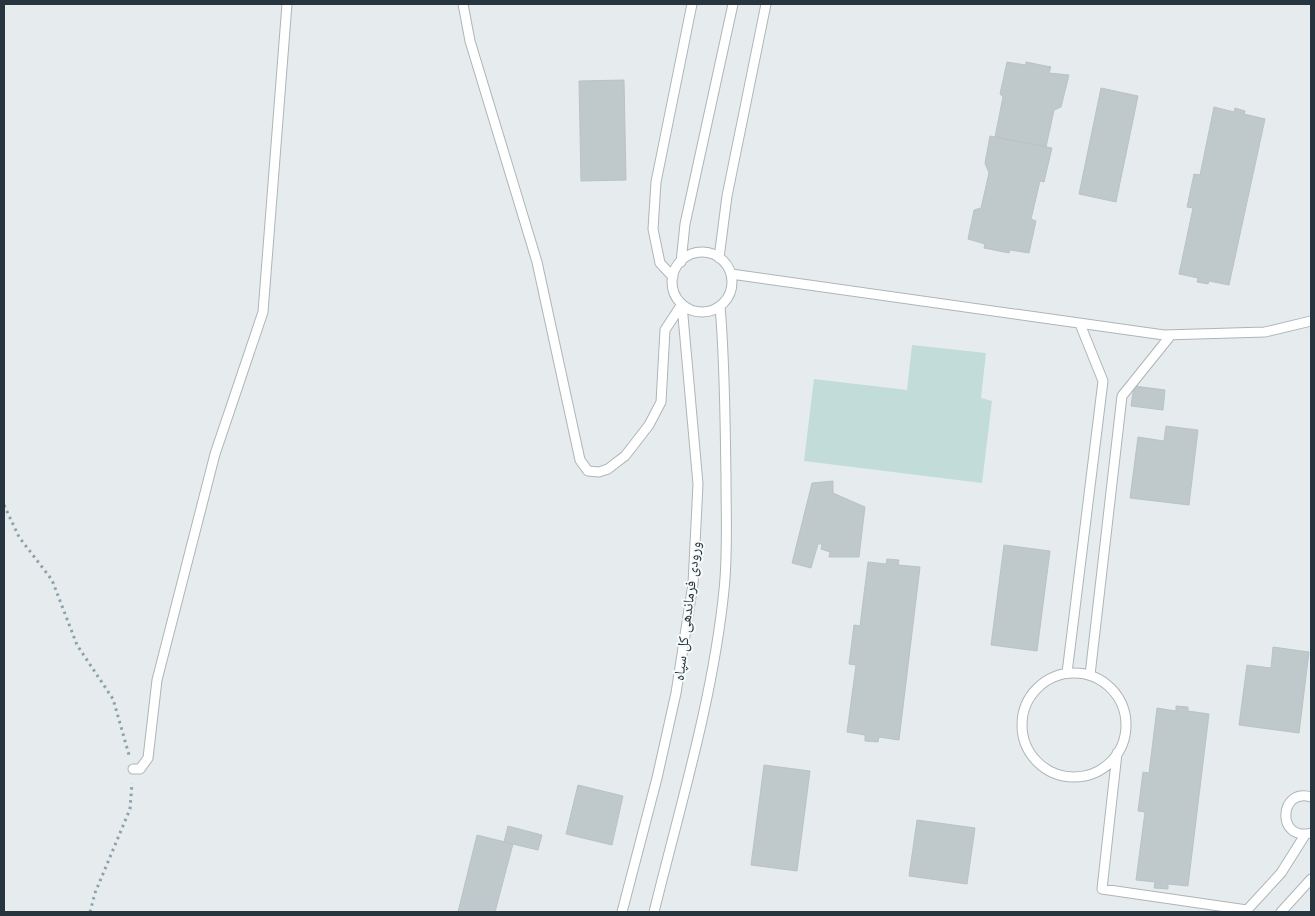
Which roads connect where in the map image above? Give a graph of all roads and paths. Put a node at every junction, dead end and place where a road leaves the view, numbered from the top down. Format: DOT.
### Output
graph roads {
  1 [pos="287,4"];
  2 [pos="463,4"];
  3 [pos="692,4"];
  4 [pos="733,4"];
  5 [pos="766,4"];
  6 [pos="719,258"];
  7 [pos="681,262"];
  8 [pos="731,274"];
  9 [pos="673,277"];
  10 [pos="682,304"];
  11 [pos="720,306"];
  12 [pos="1311,321"];
  13 [pos="1080,324"];
  14 [pos="1171,335"];
  15 [pos="4,505"];
  16 [pos="1068,673"];
  17 [pos="1090,675"];
  18 [pos="1117,753"];
  19 [pos="133,769"];
  20 [pos="1311,797"];
  21 [pos="1308,834"];
  22 [pos="1311,879"];
  23 [pos="90,912"];
  24 [pos="622,912"];
  25 [pos="654,912"];
  26 [pos="1281,912"];
  1 -- 19 [label="lane"];
  2 -- 10 [label="lane"];
  3 -- 9 [label="lane"];
  4 -- 7 [label="lane"];
  5 -- 6 [label="lane"];
  6 -- 7 [label="lane"];
  6 -- 8 [label="lane"];
  7 -- 9 [label="lane"];
  8 -- 11 [label="lane"];
  8 -- 13 [label="lane"];
  9 -- 10 [label="lane"];
  10 -- 11 [label="lane"];
  10 -- 24 [label="lane, ورودی فرماندهی کل سپاه"];
  11 -- 25 [label="lane, ورودی فرماندهی کل سپاه"];
  12 -- 14 [label="lane"];
  13 -- 14 [label="lane"];
  13 -- 16 [label="lane"];
  14 -- 17 [label="lane"];
  15 -- 19 [label="path"];
  16 -- 17 [label="lane"];
  16 -- 18 [label="lane"];
  17 -- 18 [label="lane"];
  18 -- 21 [label="lane"];
  19 -- 23 [label="path"];
  20 -- 21 [label="lane"];
  22 -- 26 [label="lane"];
}
